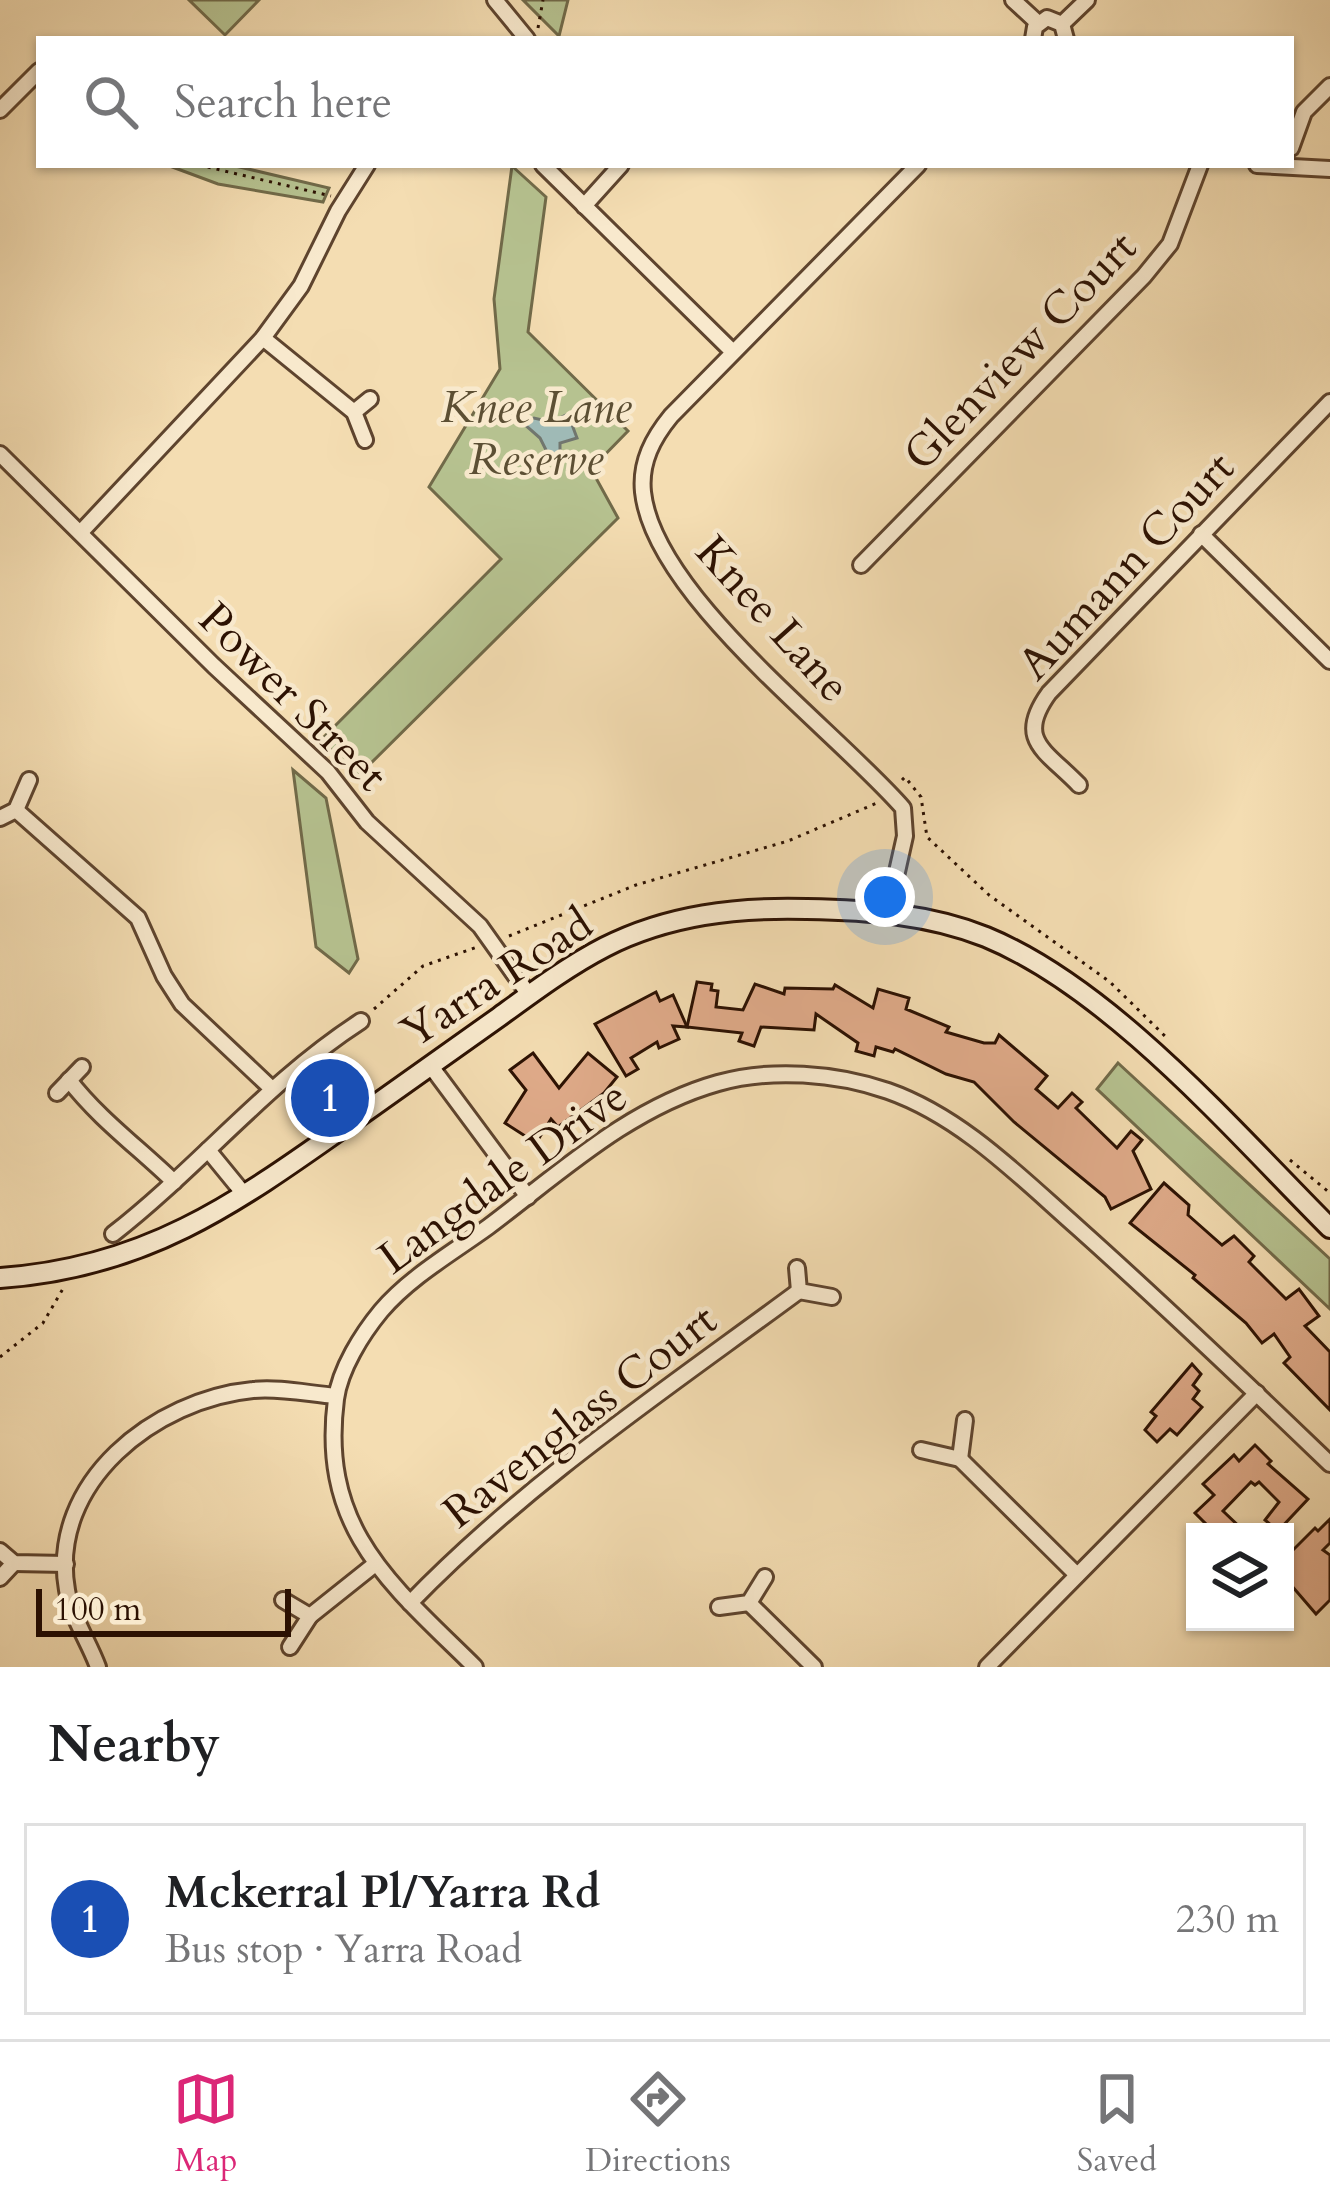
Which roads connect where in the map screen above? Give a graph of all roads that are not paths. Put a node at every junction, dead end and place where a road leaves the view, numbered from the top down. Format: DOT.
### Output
graph roads {
  1 [pos="494,0"];
  2 [pos="1013,0"];
  3 [pos="1087,0"];
  4 [pos="1035,31"];
  5 [pos="1064,31"];
  6 [pos="525,36"];
  7 [pos="36,74"];
  8 [pos="1330,86"];
  9 [pos="0,110"];
  10 [pos="1294,140"];
  11 [pos="1294,167"];
  12 [pos="365,168"];
  13 [pos="546,168"];
  14 [pos="619,168"];
  15 [pos="915,168"];
  16 [pos="1199,168"];
  17 [pos="1330,169"];
  18 [pos="584,206"];
  19 [pos="263,338"];
  20 [pos="733,352"];
  21 [pos="370,399"];
  22 [pos="1330,402"];
  23 [pos="354,412"];
  24 [pos="365,440"];
  25 [pos="0,454"];
  26 [pos="81,532"];
  27 [pos="1201,533"];
  28 [pos="861,565"];
  29 [pos="1330,662"];
  30 [pos="28,780"];
  31 [pos="1078,785"];
  32 [pos="16,810"];
  33 [pos="0,818"];
  34 [pos="887,912"];
  35 [pos="530,995"];
  36 [pos="361,1021"];
  37 [pos="430,1066"];
  38 [pos="82,1067"];
  39 [pos="69,1080"];
  40 [pos="271,1088"];
  41 [pos="57,1093"];
  42 [pos="208,1150"];
  43 [pos="174,1182"];
  44 [pos="244,1194"];
  45 [pos="528,1197"];
  46 [pos="1330,1228"];
  47 [pos="112,1234"];
  48 [pos="797,1268"];
  49 [pos="0,1278"];
  50 [pos="799,1291"];
  51 [pos="832,1297"];
  52 [pos="1257,1393"];
  53 [pos="336,1396"];
  54 [pos="965,1420"];
  55 [pos="921,1450"];
  56 [pos="960,1459"];
  57 [pos="1330,1464"];
  58 [pos="0,1551"];
  59 [pos="14,1563"];
  60 [pos="66,1564"];
  61 [pos="374,1565"];
  62 [pos="1077,1575"];
  63 [pos="765,1577"];
  64 [pos="0,1578"];
  65 [pos="283,1600"];
  66 [pos="410,1603"];
  67 [pos="749,1603"];
  68 [pos="719,1607"];
  69 [pos="310,1616"];
  70 [pos="290,1647"];
  71 [pos="98,1667"];
  72 [pos="476,1667"];
  73 [pos="814,1667"];
  74 [pos="987,1667"];
  1 -- 6 [label="street"];
  2 -- 4 [label="street"];
  3 -- 5 [label="street"];
  4 -- 5 [label="street"];
  7 -- 9 [label="street"];
  8 -- 10 [label="street"];
  11 -- 17 [label="street"];
  12 -- 19 [label="street"];
  13 -- 18 [label="street"];
  14 -- 18 [label="street"];
  15 -- 20 [label="street, Knee Lane"];
  16 -- 28 [label="street, Glenview Court"];
  18 -- 20 [label="street"];
  19 -- 23 [label="street"];
  19 -- 26 [label="street"];
  20 -- 34 [label="street, Knee Lane"];
  21 -- 23 [label="street"];
  22 -- 27 [label="street, Aumann Court"];
  23 -- 24 [label="street"];
  25 -- 26 [label="street, Power Street"];
  26 -- 35 [label="street, Power Street"];
  27 -- 29 [label="street"];
  27 -- 31 [label="street, Aumann Court"];
  30 -- 32 [label="street"];
  32 -- 33 [label="street"];
  32 -- 40 [label="street"];
  34 -- 35 [label="main road, Yarra Road"];
  34 -- 46 [label="main road, Yarra Road"];
  35 -- 37 [label="main road, Yarra Road"];
  36 -- 40 [label="street"];
  37 -- 44 [label="main road, Yarra Road"];
  37 -- 45 [label="street"];
  38 -- 39 [label="street"];
  39 -- 41 [label="street"];
  39 -- 43 [label="street"];
  40 -- 42 [label="street"];
  42 -- 43 [label="street"];
  42 -- 44 [label="street"];
  43 -- 47 [label="street"];
  44 -- 49 [label="main road, Yarra Road"];
  45 -- 52 [label="street, Langdale Drive"];
  45 -- 53 [label="street, Langdale Drive"];
  48 -- 50 [label="street"];
  50 -- 51 [label="street"];
  50 -- 66 [label="street, Ravenglass Court"];
  52 -- 57 [label="street, Langdale Drive"];
  52 -- 62 [label="street"];
  53 -- 60 [label="street"];
  53 -- 61 [label="street, Langdale Drive"];
  54 -- 56 [label="street"];
  55 -- 56 [label="street"];
  56 -- 62 [label="street"];
  58 -- 59 [label="street"];
  59 -- 60 [label="street"];
  59 -- 64 [label="street"];
  60 -- 71 [label="street"];
  61 -- 66 [label="street, Langdale Drive"];
  61 -- 69 [label="street"];
  62 -- 74 [label="street"];
  63 -- 67 [label="street"];
  65 -- 69 [label="street"];
  66 -- 72 [label="street, Langdale Drive"];
  67 -- 68 [label="street"];
  67 -- 73 [label="street"];
  69 -- 70 [label="street"];
}
